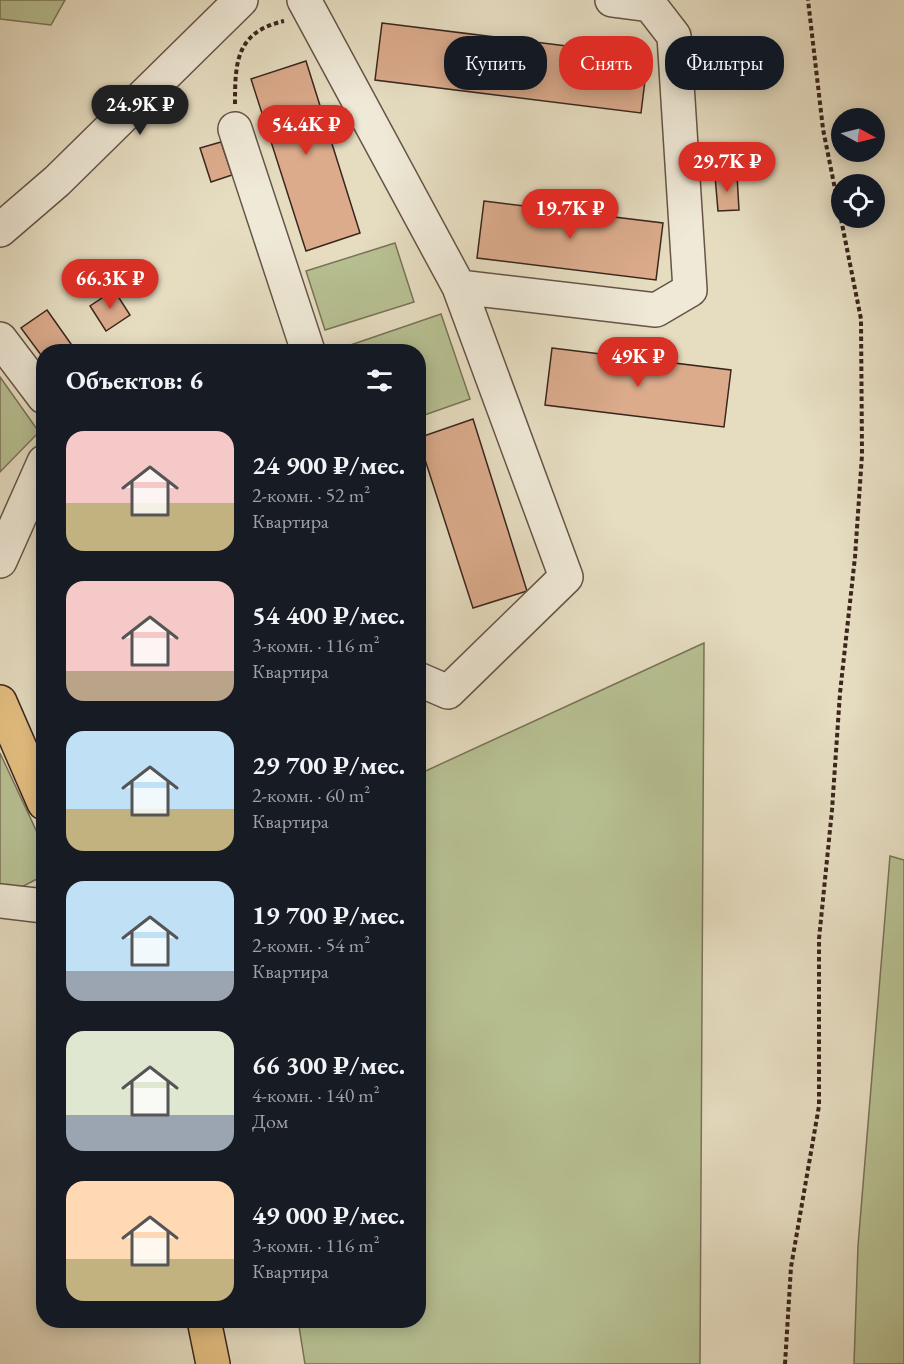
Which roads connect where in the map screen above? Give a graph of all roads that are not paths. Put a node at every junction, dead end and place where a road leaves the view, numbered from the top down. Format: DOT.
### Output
graph roads {
  1 [pos="241,0"];
  2 [pos="612,0"];
  3 [pos="308,7"];
  4 [pos="235,129"];
  5 [pos="0,230"];
  6 [pos="459,287"];
  7 [pos="0,339"];
  8 [pos="306,344"];
  9 [pos="36,386"];
  10 [pos="36,480"];
  11 [pos="0,561"];
  12 [pos="426,682"];
  13 [pos="0,702"];
  14 [pos="36,785"];
  15 [pos="0,901"];
  16 [pos="36,905"];
  17 [pos="206,1328"];
  18 [pos="213,1364"];
  1 -- 5 [label="street"];
  2 -- 6 [label="street"];
  3 -- 6 [label="street"];
  4 -- 8 [label="street"];
  6 -- 12 [label="street"];
  7 -- 9 [label="street"];
  10 -- 11 [label="street"];
  13 -- 14 [label="highway"];
  15 -- 16 [label="street"];
  17 -- 18 [label="highway"];
}
